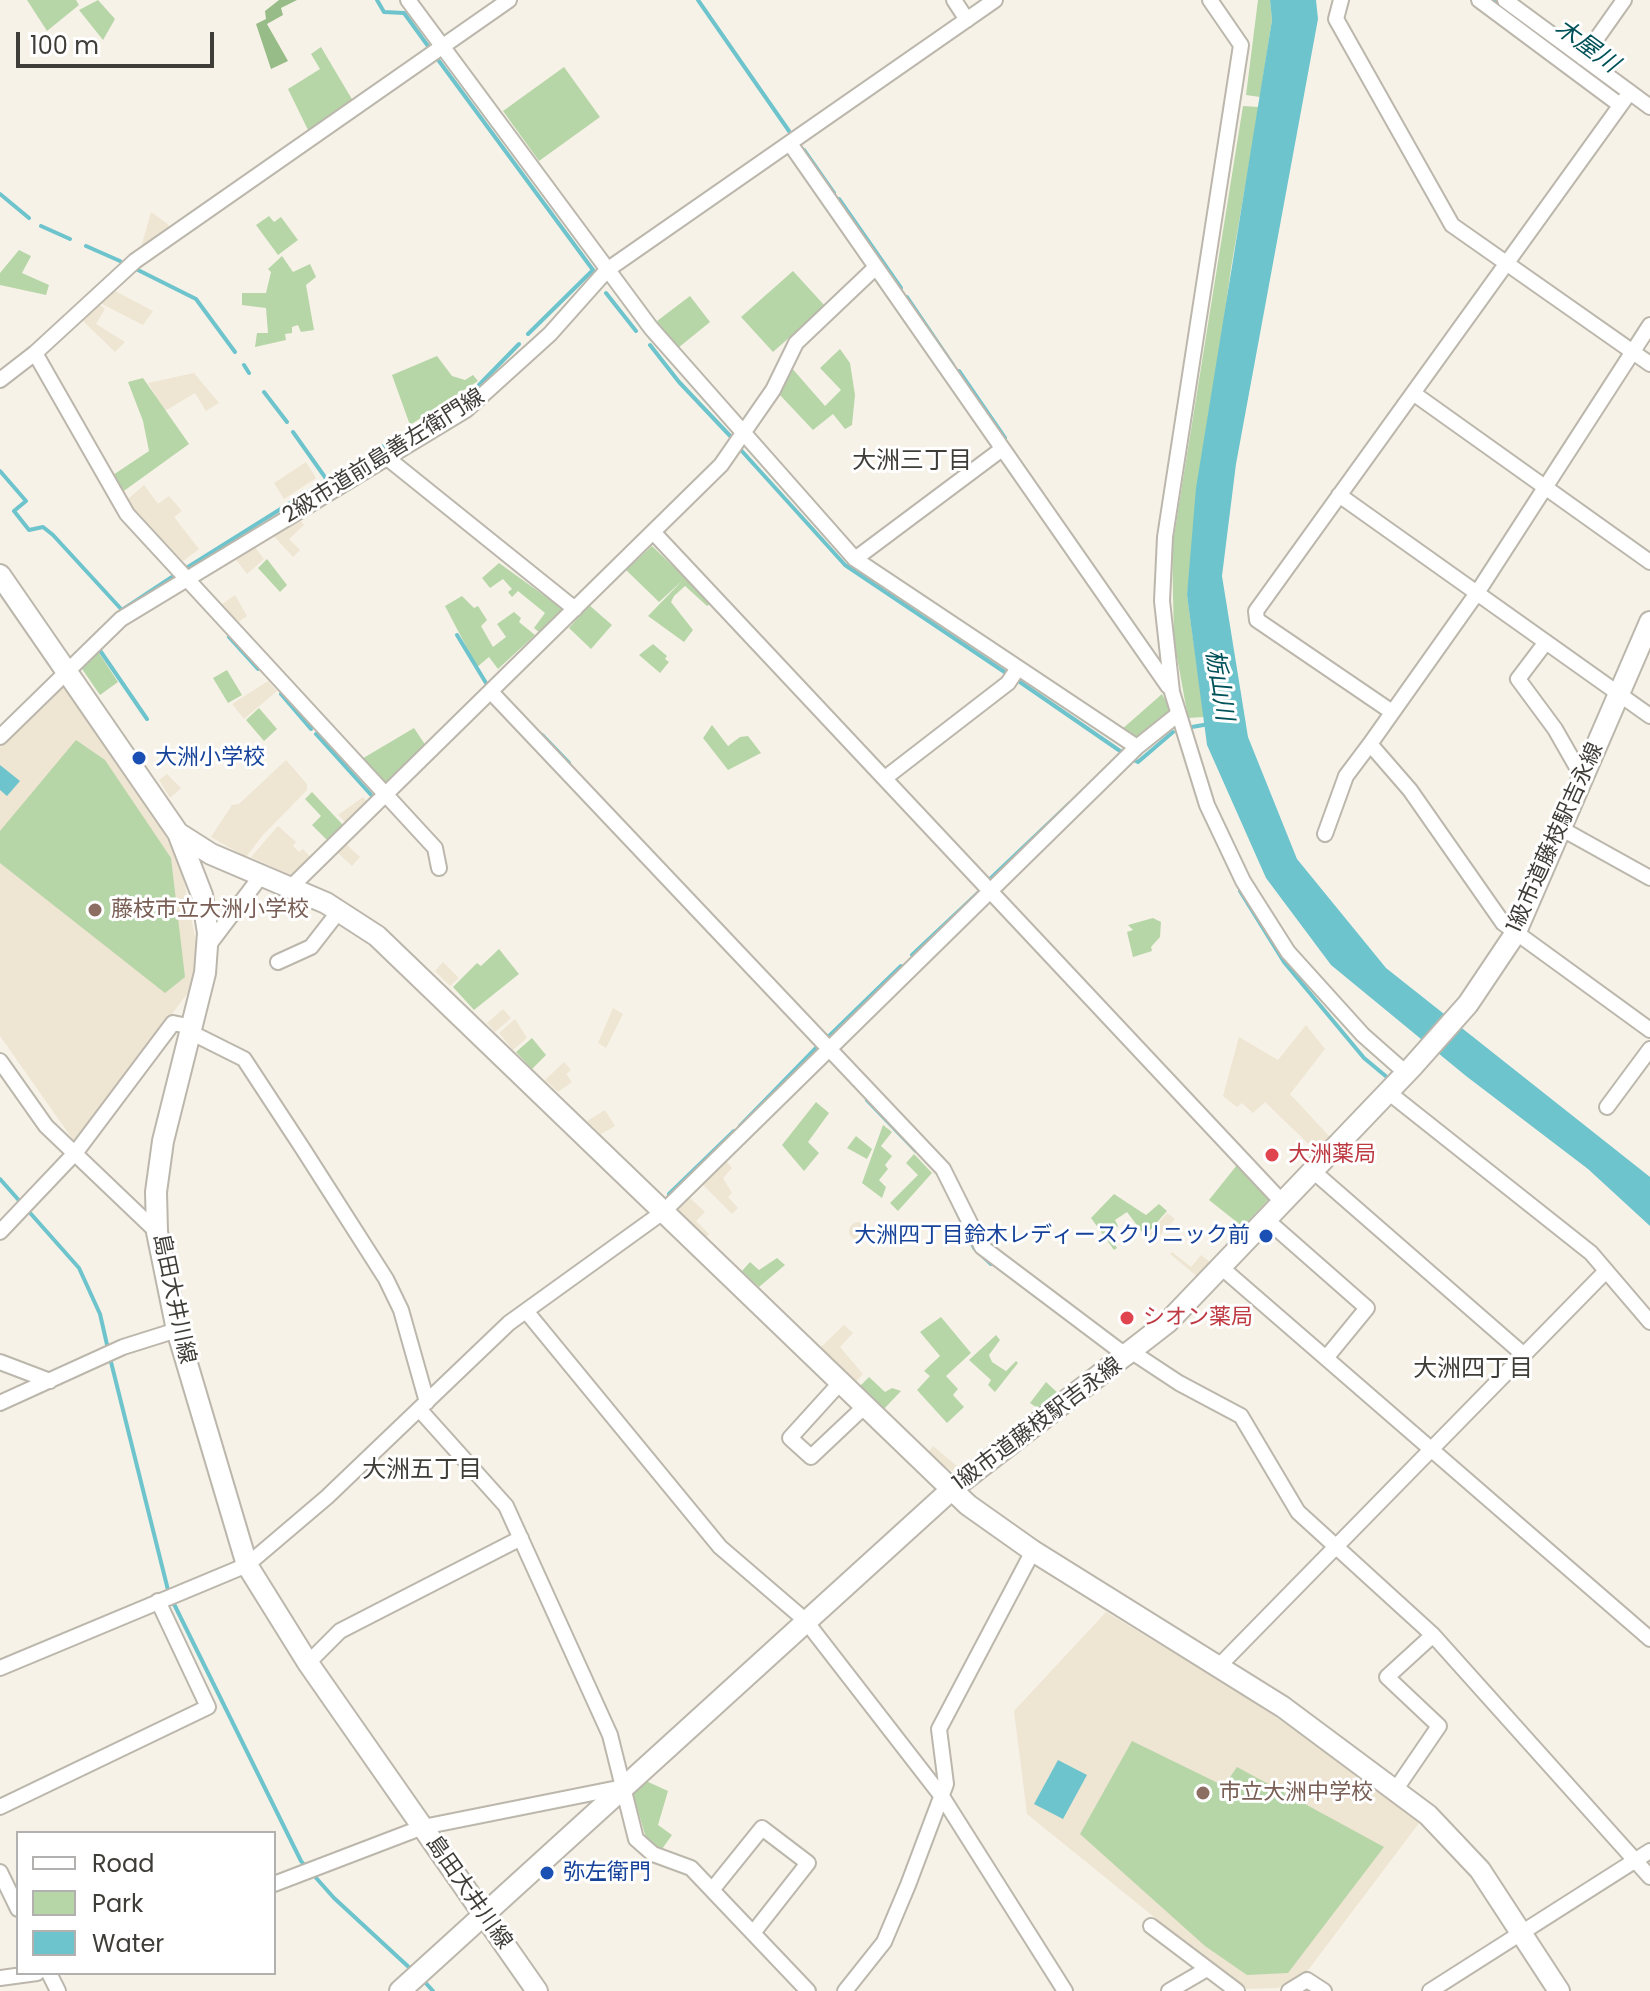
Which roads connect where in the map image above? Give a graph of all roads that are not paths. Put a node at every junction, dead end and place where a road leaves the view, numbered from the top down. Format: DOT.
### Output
graph roads {
  1 [pos="408,0"];
  2 [pos="509,0"];
  3 [pos="954,0"];
  4 [pos="995,0"];
  5 [pos="1210,0"];
  6 [pos="1341,0"];
  7 [pos="1479,0"];
  8 [pos="1505,0"];
  9 [pos="1624,0"];
  10 [pos="967,20"];
  11 [pos="443,47"];
  12 [pos="1583,58"];
  13 [pos="1630,92"];
  14 [pos="1620,105"];
  15 [pos="1650,107"];
  16 [pos="791,145"];
  17 [pos="1506,264"];
  18 [pos="876,267"];
  19 [pos="607,270"];
  20 [pos="1650,325"];
  21 [pos="35,353"];
  22 [pos="1630,353"];
  23 [pos="1650,364"];
  24 [pos="0,380"];
  25 [pos="1413,393"];
  26 [pos="744,436"];
  27 [pos="1002,449"];
  28 [pos="386,457"];
  29 [pos="1544,489"];
  30 [pos="1339,495"];
  31 [pos="654,533"];
  32 [pos="855,559"];
  33 [pos="1650,562"];
  34 [pos="0,575"];
  35 [pos="186,578"];
  36 [pos="1477,593"];
  37 [pos="575,609"];
  38 [pos="1650,622"];
  39 [pos="1546,642"];
  40 [pos="66,670"];
  41 [pos="1014,674"];
  42 [pos="1172,692"];
  43 [pos="492,693"];
  44 [pos="1619,694"];
  45 [pos="1392,712"];
  46 [pos="1177,715"];
  47 [pos="1650,716"];
  48 [pos="5,722"];
  49 [pos="0,737"];
  50 [pos="1370,744"];
  51 [pos="1137,747"];
  52 [pos="885,778"];
  53 [pos="1583,778"];
  54 [pos="384,797"];
  55 [pos="1562,829"];
  56 [pos="178,833"];
  57 [pos="1325,834"];
  58 [pos="439,868"];
  59 [pos="261,876"];
  60 [pos="1650,878"];
  61 [pos="290,888"];
  62 [pos="990,893"];
  63 [pos="339,911"];
  64 [pos="1515,934"];
  65 [pos="207,948"];
  66 [pos="278,962"];
  67 [pos="191,1029"];
  68 [pos="1650,1030"];
  69 [pos="828,1048"];
  70 [pos="1650,1049"];
  71 [pos="0,1063"];
  72 [pos="1409,1070"];
  73 [pos="1388,1092"];
  74 [pos="1607,1107"];
  75 [pos="76,1152"];
  76 [pos="1313,1171"];
  77 [pos="1284,1204"];
  78 [pos="663,1212"];
  79 [pos="1268,1221"];
  80 [pos="0,1232"];
  81 [pos="157,1232"];
  82 [pos="1222,1268"];
  83 [pos="1606,1271"];
  84 [pos="526,1311"];
  85 [pos="1650,1322"];
  86 [pos="177,1330"];
  87 [pos="1130,1354"];
  88 [pos="1524,1355"];
  89 [pos="1326,1358"];
  90 [pos="0,1362"];
  91 [pos="50,1381"];
  92 [pos="839,1384"];
  93 [pos="0,1403"];
  94 [pos="423,1405"];
  95 [pos="864,1407"];
  96 [pos="1432,1451"];
  97 [pos="951,1490"];
  98 [pos="521,1538"];
  99 [pos="1336,1549"];
  100 [pos="1033,1551"];
  101 [pos="247,1565"];
  102 [pos="167,1597"];
  103 [pos="805,1620"];
  104 [pos="1433,1635"];
  105 [pos="1650,1639"];
  106 [pos="308,1663"];
  107 [pos="1220,1665"];
  108 [pos="0,1668"];
  109 [pos="623,1787"];
  110 [pos="1396,1789"];
  111 [pos="943,1798"];
  112 [pos="0,1807"];
  113 [pos="423,1827"];
  114 [pos="1650,1851"];
  115 [pos="1637,1863"];
  116 [pos="0,1872"];
  117 [pos="1650,1877"];
  118 [pos="276,1883"];
  119 [pos="712,1890"];
  120 [pos="16,1901"];
  121 [pos="483,1914"];
  122 [pos="1151,1926"];
  123 [pos="1522,1932"];
  124 [pos="753,1933"];
  125 [pos="1207,1969"];
  126 [pos="22,1975"];
  127 [pos="0,1978"];
  128 [pos="400,1991"];
  129 [pos="537,1991"];
  130 [pos="808,1991"];
  131 [pos="845,1991"];
  132 [pos="1065,1991"];
  133 [pos="1169,1991"];
  134 [pos="1237,1991"];
  135 [pos="1289,1991"];
  136 [pos="1324,1991"];
  137 [pos="1430,1991"];
  138 [pos="1559,1991"];
  1 -- 11 [label="street"];
  2 -- 11 [label="street"];
  3 -- 10 [label="street"];
  4 -- 10 [label="street, 2級市道前島善左衛門線"];
  5 -- 42 [label="street"];
  6 -- 17 [label="street"];
  7 -- 14 [label="street"];
  8 -- 12 [label="street"];
  9 -- 12 [label="street"];
  10 -- 16 [label="street, 2級市道前島善左衛門線"];
  11 -- 19 [label="street"];
  11 -- 21 [label="street"];
  12 -- 13 [label="street"];
  13 -- 14 [label="street"];
  13 -- 15 [label="street"];
  14 -- 17 [label="street"];
  16 -- 18 [label="street"];
  16 -- 19 [label="street, 2級市道前島善左衛門線"];
  17 -- 22 [label="street"];
  17 -- 25 [label="street"];
  18 -- 26 [label="street"];
  18 -- 27 [label="street"];
  19 -- 26 [label="street"];
  19 -- 28 [label="street, 2級市道前島善左衛門線"];
  20 -- 22 [label="street"];
  21 -- 24 [label="street"];
  21 -- 35 [label="street"];
  22 -- 23 [label="street"];
  22 -- 29 [label="street"];
  25 -- 29 [label="street"];
  25 -- 30 [label="street"];
  26 -- 31 [label="street"];
  26 -- 32 [label="street"];
  27 -- 32 [label="street"];
  27 -- 42 [label="street"];
  28 -- 35 [label="street, 2級市道前島善左衛門線"];
  28 -- 37 [label="street"];
  29 -- 33 [label="street"];
  29 -- 36 [label="street"];
  30 -- 36 [label="street"];
  30 -- 45 [label="street"];
  31 -- 37 [label="street"];
  31 -- 52 [label="street"];
  32 -- 41 [label="street"];
  34 -- 40 [label="street, 島田大井川線"];
  35 -- 40 [label="street, 2級市道前島善左衛門線"];
  35 -- 54 [label="street"];
  36 -- 39 [label="street"];
  36 -- 45 [label="street"];
  37 -- 43 [label="street"];
  38 -- 44 [label="street, 1級市道藤枝駅吉永線"];
  39 -- 44 [label="street"];
  39 -- 53 [label="street"];
  40 -- 48 [label="street, 2級市道前島善左衛門線"];
  40 -- 56 [label="street, 島田大井川線"];
  41 -- 51 [label="street"];
  41 -- 52 [label="street"];
  42 -- 46 [label="street"];
  43 -- 54 [label="street"];
  43 -- 69 [label="street"];
  44 -- 47 [label="street"];
  44 -- 53 [label="street, 1級市道藤枝駅吉永線"];
  45 -- 50 [label="street"];
  46 -- 51 [label="street"];
  46 -- 72 [label="street"];
  48 -- 49 [label="street, 2級市道前島善左衛門線"];
  50 -- 57 [label="street"];
  50 -- 64 [label="street"];
  51 -- 62 [label="street"];
  52 -- 62 [label="street"];
  53 -- 55 [label="street, 1級市道藤枝駅吉永線"];
  54 -- 58 [label="street"];
  54 -- 61 [label="street"];
  55 -- 60 [label="street"];
  55 -- 64 [label="street, 1級市道藤枝駅吉永線"];
  56 -- 59 [label="street"];
  56 -- 65 [label="street, 島田大井川線"];
  59 -- 61 [label="street"];
  59 -- 65 [label="street"];
  61 -- 63 [label="street"];
  62 -- 69 [label="street"];
  62 -- 77 [label="street"];
  63 -- 66 [label="street"];
  63 -- 78 [label="street"];
  64 -- 68 [label="street"];
  64 -- 72 [label="street, 1級市道藤枝駅吉永線"];
  65 -- 67 [label="street, 島田大井川線"];
  67 -- 75 [label="street"];
  67 -- 81 [label="street, 島田大井川線"];
  67 -- 94 [label="street"];
  69 -- 78 [label="street"];
  69 -- 87 [label="street"];
  70 -- 74 [label="street"];
  71 -- 75 [label="street"];
  72 -- 73 [label="street, 1級市道藤枝駅吉永線"];
  73 -- 76 [label="street, 1級市道藤枝駅吉永線"];
  73 -- 83 [label="street"];
  75 -- 80 [label="street"];
  75 -- 81 [label="street"];
  76 -- 77 [label="street, 1級市道藤枝駅吉永線"];
  76 -- 88 [label="street"];
  77 -- 79 [label="street, 1級市道藤枝駅吉永線"];
  78 -- 84 [label="street"];
  78 -- 92 [label="street"];
  79 -- 82 [label="street, 1級市道藤枝駅吉永線"];
  79 -- 89 [label="street"];
  81 -- 86 [label="street, 島田大井川線"];
  82 -- 87 [label="street, 1級市道藤枝駅吉永線"];
  82 -- 89 [label="street"];
  83 -- 85 [label="street"];
  83 -- 88 [label="street"];
  84 -- 94 [label="street"];
  84 -- 103 [label="street"];
  86 -- 91 [label="street"];
  86 -- 101 [label="street, 島田大井川線"];
  87 -- 97 [label="street, 1級市道藤枝駅吉永線"];
  87 -- 99 [label="street"];
  88 -- 96 [label="street"];
  89 -- 96 [label="street"];
  90 -- 91 [label="street"];
  91 -- 93 [label="street"];
  92 -- 95 [label="street"];
  92 -- 95 [label="street"];
  94 -- 98 [label="street"];
  94 -- 101 [label="street"];
  95 -- 97 [label="street"];
  96 -- 99 [label="street"];
  96 -- 105 [label="street"];
  97 -- 100 [label="street"];
  97 -- 103 [label="street, 1級市道藤枝駅吉永線"];
  98 -- 106 [label="street"];
  98 -- 109 [label="street"];
  99 -- 104 [label="street"];
  99 -- 107 [label="street"];
  100 -- 107 [label="street"];
  100 -- 111 [label="street"];
  101 -- 102 [label="street"];
  101 -- 106 [label="street, 島田大井川線"];
  102 -- 108 [label="street"];
  102 -- 112 [label="street"];
  103 -- 109 [label="street, 1級市道藤枝駅吉永線"];
  103 -- 111 [label="street"];
  104 -- 110 [label="street"];
  104 -- 115 [label="street"];
  106 -- 113 [label="street, 島田大井川線"];
  107 -- 110 [label="street"];
  109 -- 113 [label="street"];
  109 -- 119 [label="street"];
  109 -- 121 [label="street, 1級市道藤枝駅吉永線"];
  110 -- 123 [label="street"];
  111 -- 131 [label="street"];
  111 -- 132 [label="street"];
  113 -- 118 [label="street"];
  113 -- 121 [label="street, 島田大井川線"];
  114 -- 115 [label="street"];
  115 -- 117 [label="street"];
  115 -- 123 [label="street"];
  116 -- 120 [label="street"];
  119 -- 124 [label="street"];
  119 -- 124 [label="street"];
  121 -- 128 [label="street, 1級市道藤枝駅吉永線"];
  121 -- 129 [label="street, 島田大井川線"];
  122 -- 125 [label="street"];
  123 -- 137 [label="street"];
  123 -- 138 [label="street"];
  124 -- 130 [label="street"];
  125 -- 133 [label="street"];
  125 -- 134 [label="street"];
  126 -- 127 [label="street"];
  135 -- 136 [label="street"];
}
